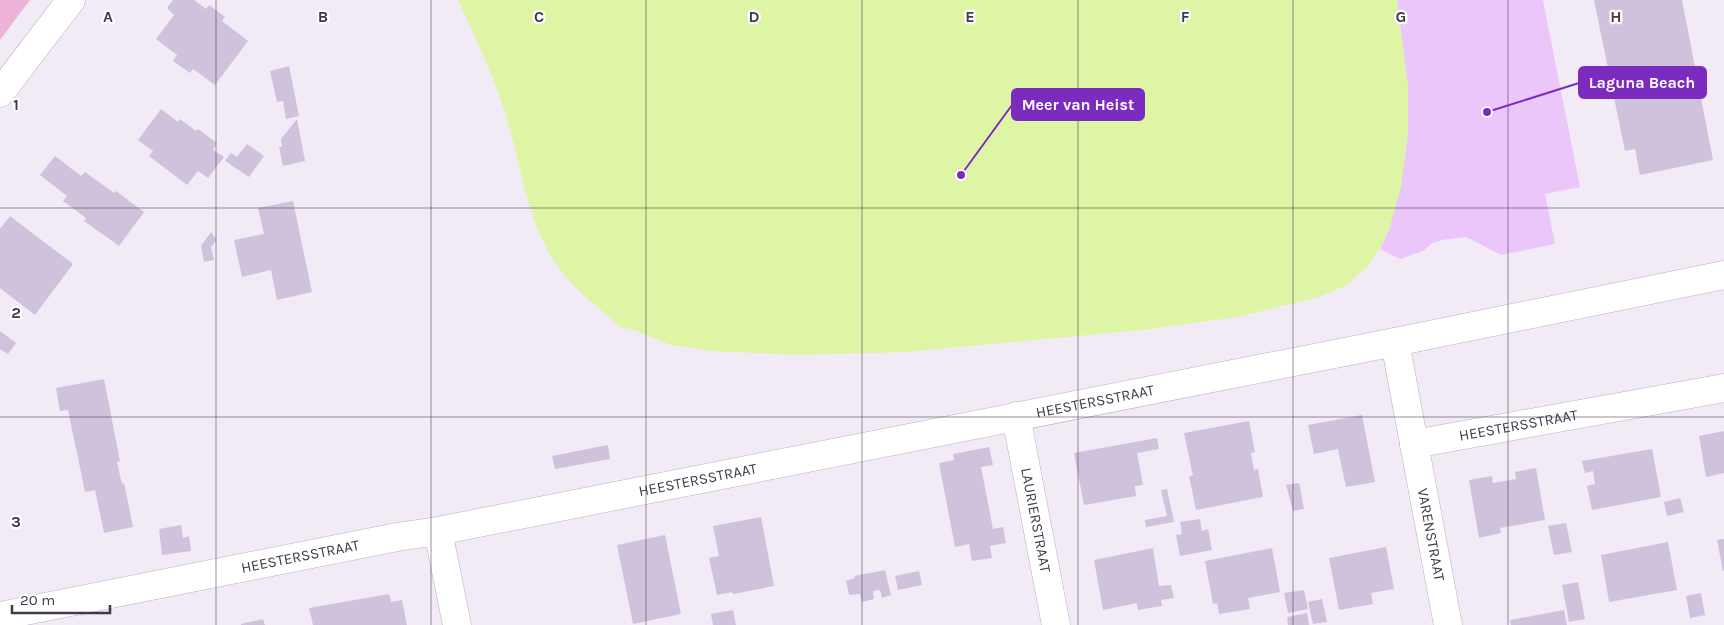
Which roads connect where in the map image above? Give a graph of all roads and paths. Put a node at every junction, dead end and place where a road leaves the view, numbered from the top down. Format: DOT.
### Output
graph roads {
  1 [pos="71,0"];
  2 [pos="0,93"];
  3 [pos="1724,275"];
  4 [pos="1394,342"];
  5 [pos="1724,388"];
  6 [pos="1016,416"];
  7 [pos="1414,444"];
  8 [pos="438,531"];
  9 [pos="0,616"];
  10 [pos="457,625"];
  11 [pos="1056,625"];
  12 [pos="1448,625"];
  1 -- 2 [label="street"];
  3 -- 4 [label="street, HEESTERSSTRAAT"];
  4 -- 6 [label="street, HEESTERSSTRAAT"];
  4 -- 7 [label="street"];
  5 -- 7 [label="street, HEESTERSSTRAAT"];
  6 -- 8 [label="street, HEESTERSSTRAAT"];
  6 -- 11 [label="street, LAURIERSTRAAT"];
  7 -- 12 [label="street, VARENSTRAAT"];
  8 -- 9 [label="street, HEESTERSSTRAAT"];
  8 -- 10 [label="street"];
}
